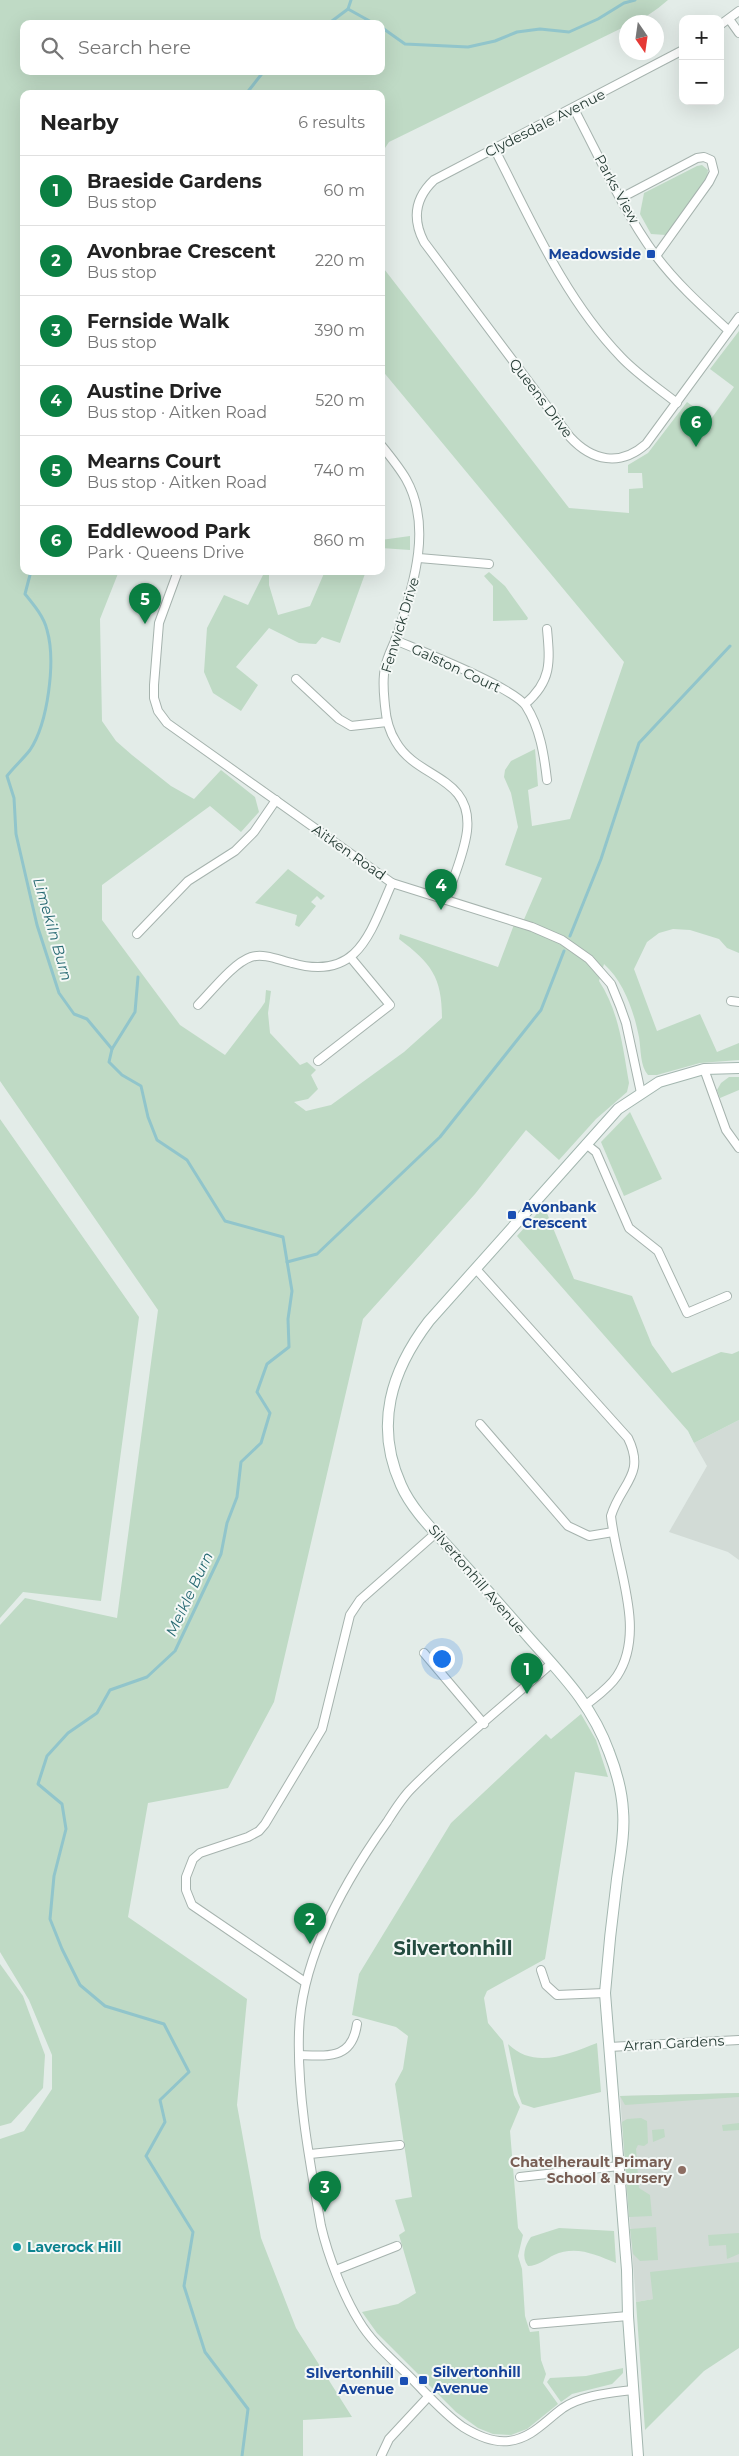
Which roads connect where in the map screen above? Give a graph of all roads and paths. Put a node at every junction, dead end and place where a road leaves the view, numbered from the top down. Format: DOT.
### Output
graph roads {
  1 [pos="739,11"];
  2 [pos="729,19"];
  3 [pos="724,22"];
  4 [pos="739,33"];
  5 [pos="679,52"];
  6 [pos="574,109"];
  7 [pos="494,148"];
  8 [pos="620,198"];
  9 [pos="417,206"];
  10 [pos="656,256"];
  11 [pos="739,317"];
  12 [pos="728,330"];
  13 [pos="677,403"];
  14 [pos="385,450"];
  15 [pos="419,558"];
  16 [pos="489,564"];
  17 [pos="177,575"];
  18 [pos="547,628"];
  19 [pos="396,640"];
  20 [pos="296,679"];
  21 [pos="524,704"];
  22 [pos="387,722"];
  23 [pos="547,780"];
  24 [pos="276,800"];
  25 [pos="392,884"];
  26 [pos="446,900"];
  27 [pos="137,934"];
  28 [pos="351,958"];
  29 [pos="198,1005"];
  30 [pos="318,1061"];
  31 [pos="739,1068"];
  32 [pos="709,1069"];
  33 [pos="641,1093"];
  34 [pos="586,1144"];
  35 [pos="739,1148"];
  36 [pos="476,1269"];
  37 [pos="727,1296"];
  38 [pos="480,1424"];
  39 [pos="612,1532"];
  40 [pos="436,1533"];
  41 [pos="424,1653"];
  42 [pos="552,1663"];
  43 [pos="586,1705"];
  44 [pos="484,1724"];
  45 [pos="541,1970"];
  46 [pos="305,1982"];
  47 [pos="605,1993"];
  48 [pos="357,2024"];
  49 [pos="739,2040"];
  50 [pos="609,2046"];
  51 [pos="299,2055"];
  52 [pos="400,2145"];
  53 [pos="310,2154"];
  54 [pos="619,2166"];
  55 [pos="520,2177"];
  56 [pos="397,2246"];
  57 [pos="336,2270"];
  58 [pos="628,2316"];
  59 [pos="534,2324"];
  60 [pos="632,2390"];
  61 [pos="429,2396"];
  62 [pos="381,2456"];
  63 [pos="638,2456"];
  1 -- 2 [label="street"];
  2 -- 3 [label="street"];
  2 -- 4 [label="street"];
  5 -- 6 [label="street, Clydesdale Avenue"];
  6 -- 7 [label="street, Clydesdale Avenue"];
  6 -- 8 [label="street, Parks View"];
  7 -- 9 [label="street, Clydesdale Avenue"];
  7 -- 13 [label="street"];
  8 -- 10 [label="street, Parks View"];
  8 -- 10 [label="street"];
  9 -- 13 [label="street, Queens Drive"];
  10 -- 12 [label="street, Parks View"];
  11 -- 12 [label="street, Queens Drive"];
  12 -- 13 [label="street, Queens Drive"];
  14 -- 15 [label="street"];
  15 -- 16 [label="street"];
  15 -- 19 [label="street, Fenwick Drive"];
  17 -- 24 [label="street, Aitken Road"];
  18 -- 21 [label="street"];
  19 -- 21 [label="street, Galston Court"];
  19 -- 22 [label="street, Fenwick Drive"];
  20 -- 22 [label="street"];
  21 -- 23 [label="street, Galston Court"];
  22 -- 26 [label="street, Fenwick Drive"];
  24 -- 25 [label="street, Aitken Road"];
  24 -- 27 [label="street"];
  25 -- 26 [label="street, Aitken Road"];
  25 -- 28 [label="street"];
  26 -- 33 [label="street, Aitken Road"];
  28 -- 29 [label="street"];
  28 -- 30 [label="street"];
  31 -- 32 [label="street, Silvertonhill Avenue"];
  32 -- 33 [label="street, Silvertonhill Avenue"];
  32 -- 35 [label="street"];
  33 -- 34 [label="street, Silvertonhill Avenue"];
  34 -- 36 [label="street, Silvertonhill Avenue"];
  34 -- 37 [label="street"];
  36 -- 39 [label="street"];
  36 -- 40 [label="street, Silvertonhill Avenue"];
  38 -- 39 [label="street"];
  39 -- 43 [label="street"];
  40 -- 42 [label="street, Silvertonhill Avenue"];
  40 -- 46 [label="street"];
  41 -- 44 [label="street"];
  42 -- 43 [label="street, Silvertonhill Avenue"];
  42 -- 44 [label="street"];
  43 -- 47 [label="street, Silvertonhill Avenue"];
  44 -- 46 [label="street"];
  45 -- 47 [label="street"];
  46 -- 51 [label="street"];
  47 -- 50 [label="street, Silvertonhill Avenue"];
  48 -- 51 [label="street"];
  49 -- 50 [label="street, Arran Gardens"];
  50 -- 54 [label="street, Silvertonhill Avenue"];
  51 -- 53 [label="street"];
  52 -- 53 [label="street"];
  53 -- 57 [label="street"];
  54 -- 55 [label="street"];
  54 -- 58 [label="street, Silvertonhill Avenue"];
  56 -- 57 [label="street"];
  57 -- 61 [label="street"];
  58 -- 59 [label="street"];
  58 -- 60 [label="street, Silvertonhill Avenue"];
  60 -- 61 [label="street"];
  60 -- 63 [label="street, Silvertonhill Avenue"];
  61 -- 62 [label="street"];
}
